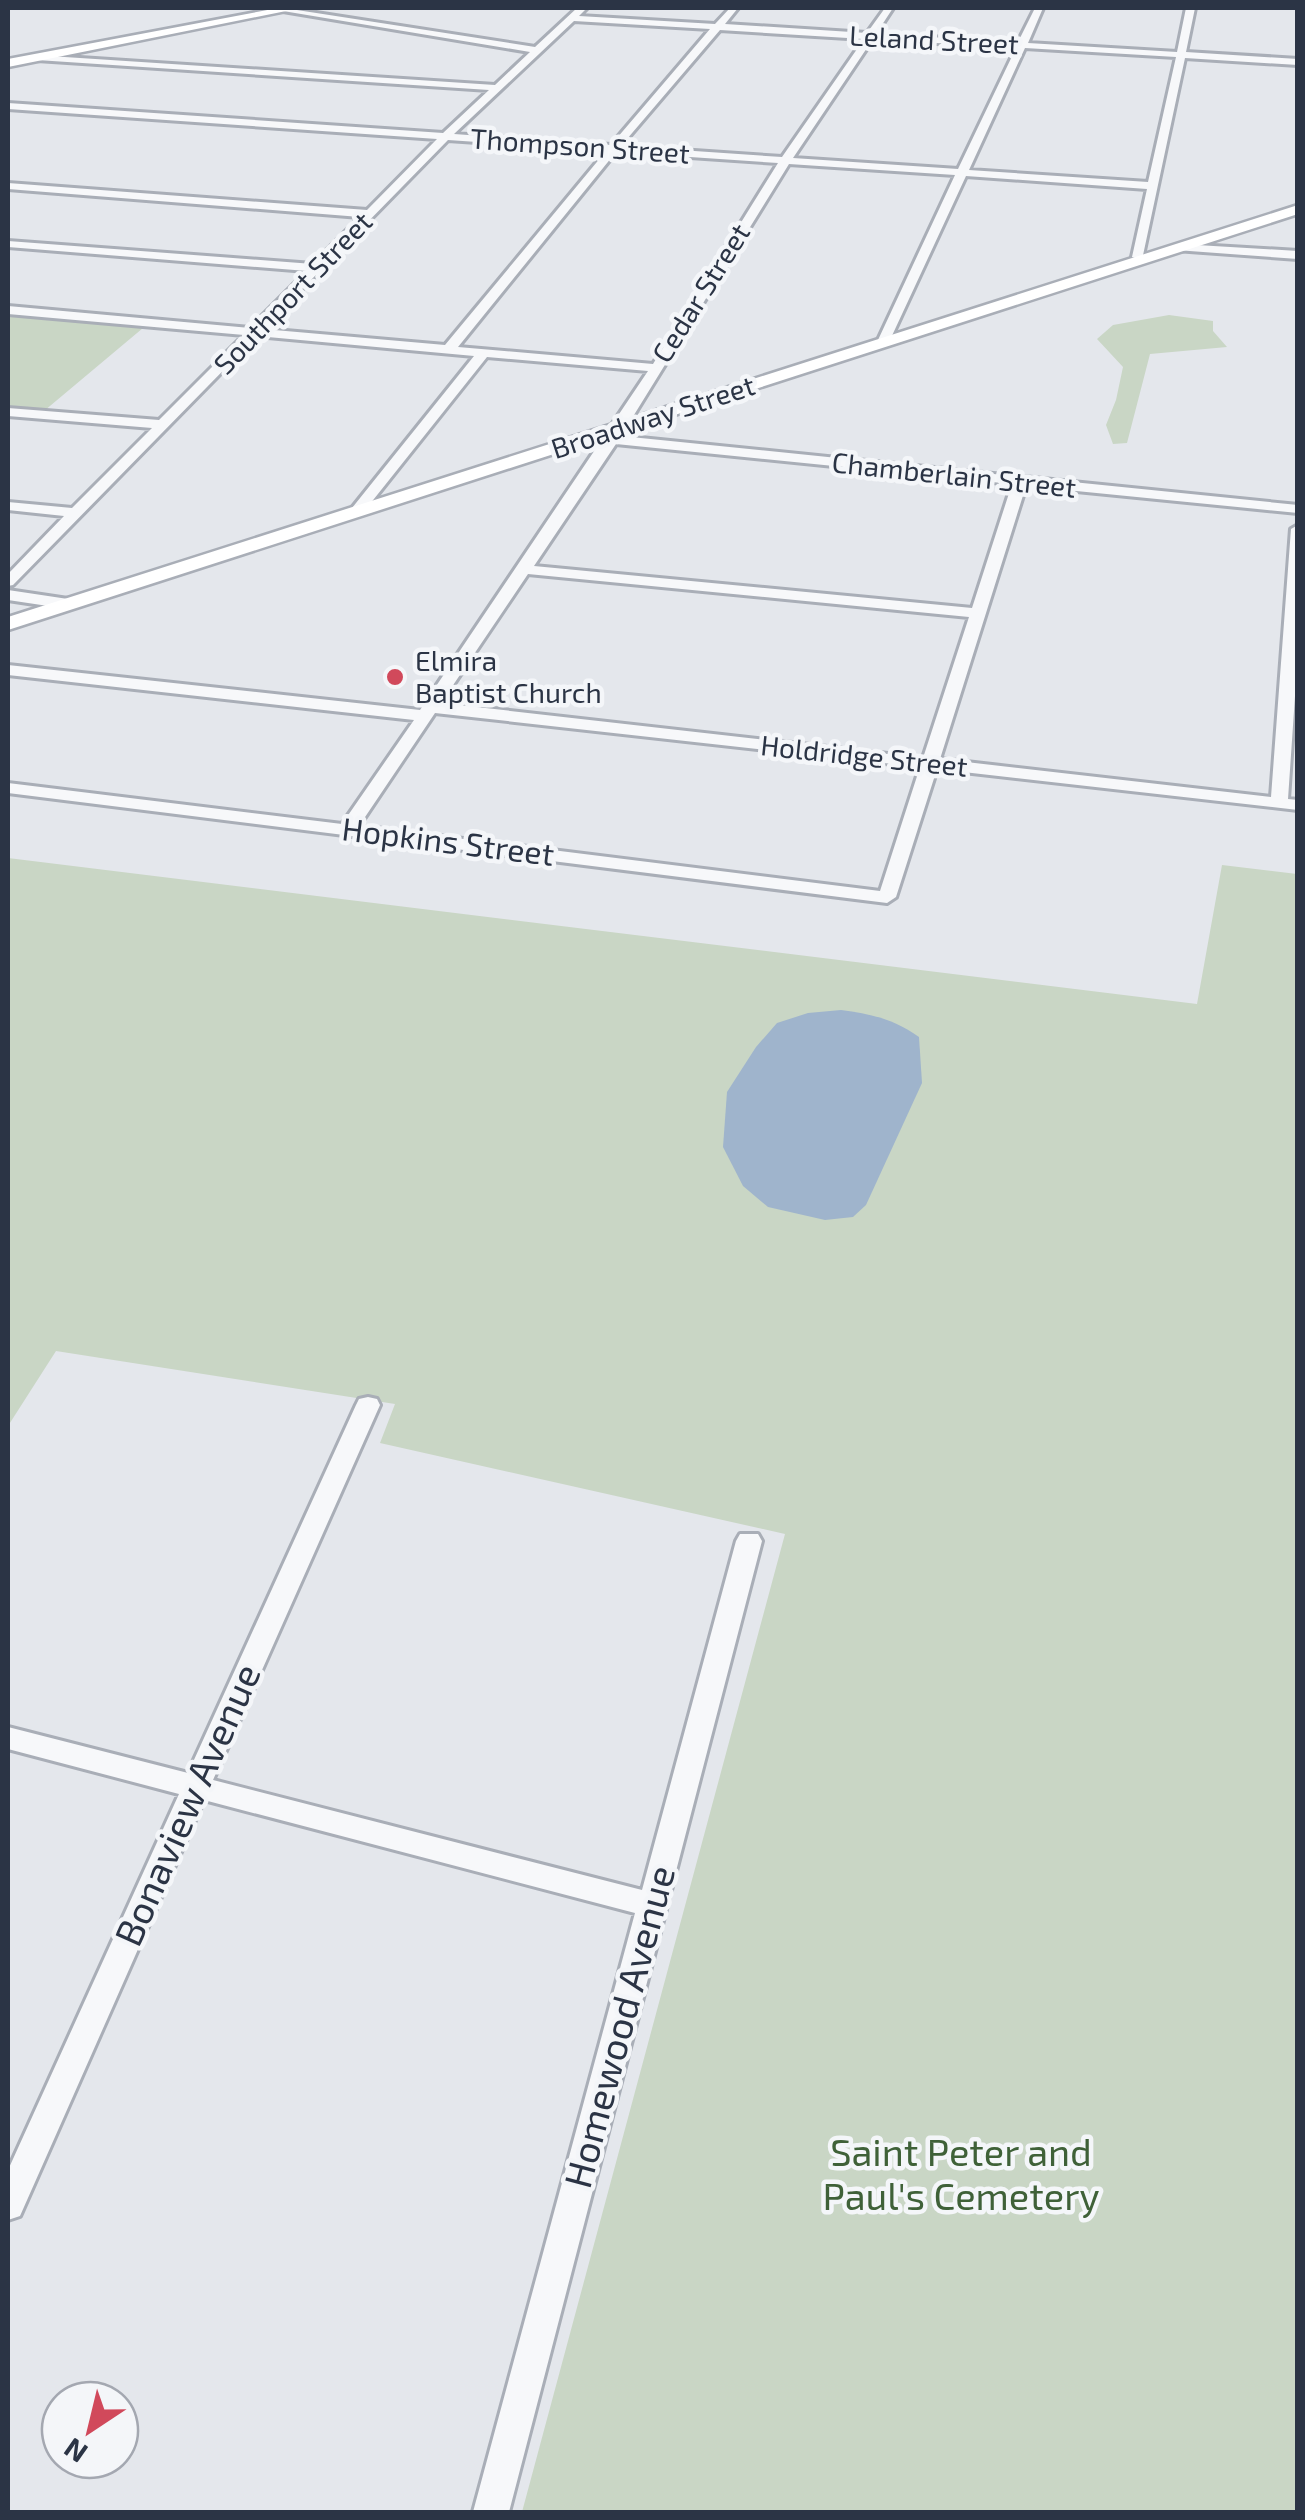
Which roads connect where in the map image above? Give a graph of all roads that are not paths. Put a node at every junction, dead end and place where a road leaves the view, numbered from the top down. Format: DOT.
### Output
graph roads {
  1 [pos="582,8"];
  2 [pos="734,8"];
  3 [pos="889,8"];
  4 [pos="1039,8"];
  5 [pos="1190,8"];
  6 [pos="289,9"];
  7 [pos="571,18"];
  8 [pos="718,27"];
  9 [pos="871,36"];
  10 [pos="1021,45"];
  11 [pos="538,50"];
  12 [pos="1180,55"];
  13 [pos="36,57"];
  14 [pos="1298,62"];
  15 [pos="8,63"];
  16 [pos="499,88"];
  17 [pos="8,106"];
  18 [pos="446,136"];
  19 [pos="614,148"];
  20 [pos="786,161"];
  21 [pos="962,172"];
  22 [pos="8,186"];
  23 [pos="1153,186"];
  24 [pos="1298,208"];
  25 [pos="370,214"];
  26 [pos="8,244"];
  27 [pos="1180,248"];
  28 [pos="1298,254"];
  29 [pos="1138,257"];
  30 [pos="316,268"];
  31 [pos="8,310"];
  32 [pos="252,332"];
  33 [pos="884,340"];
  34 [pos="448,350"];
  35 [pos="483,353"];
  36 [pos="654,368"];
  37 [pos="8,412"];
  38 [pos="164,425"];
  39 [pos="614,434"];
  40 [pos="1020,482"];
  41 [pos="8,506"];
  42 [pos="1298,509"];
  43 [pos="356,511"];
  44 [pos="74,514"];
  45 [pos="1298,529"];
  46 [pos="522,569"];
  47 [pos="8,582"];
  48 [pos="8,595"];
  49 [pos="68,604"];
  50 [pos="978,613"];
  51 [pos="8,624"];
  52 [pos="8,670"];
  53 [pos="428,711"];
  54 [pos="927,763"];
  55 [pos="8,788"];
  56 [pos="1288,804"];
  57 [pos="348,829"];
  58 [pos="368,1406"];
  59 [pos="749,1542"];
  60 [pos="8,1738"];
  61 [pos="195,1788"];
  62 [pos="652,1905"];
  63 [pos="8,2204"];
  64 [pos="492,2512"];
  1 -- 7 [label="street, Southport Street"];
  2 -- 8 [label="street"];
  3 -- 9 [label="street, Cedar Street"];
  4 -- 10 [label="street"];
  5 -- 12 [label="street"];
  6 -- 11 [label="street"];
  6 -- 13 [label="street"];
  7 -- 8 [label="street, Leland Street"];
  7 -- 11 [label="street, Southport Street"];
  8 -- 9 [label="street, Leland Street"];
  8 -- 19 [label="street"];
  9 -- 10 [label="street, Leland Street"];
  9 -- 20 [label="street, Cedar Street"];
  10 -- 12 [label="street, Leland Street"];
  10 -- 21 [label="street"];
  11 -- 16 [label="street, Southport Street"];
  12 -- 14 [label="street, Leland Street"];
  12 -- 23 [label="street"];
  13 -- 15 [label="street"];
  13 -- 16 [label="street"];
  16 -- 18 [label="street, Southport Street"];
  17 -- 18 [label="street, Thompson Street"];
  18 -- 19 [label="street, Thompson Street"];
  18 -- 25 [label="street, Southport Street"];
  19 -- 20 [label="street, Thompson Street"];
  19 -- 34 [label="street"];
  20 -- 21 [label="street, Thompson Street"];
  20 -- 36 [label="street, Cedar Street"];
  21 -- 23 [label="street, Thompson Street"];
  21 -- 33 [label="street"];
  22 -- 25 [label="street"];
  23 -- 29 [label="street"];
  24 -- 27 [label="street, Broadway Street"];
  25 -- 30 [label="street, Southport Street"];
  26 -- 30 [label="street"];
  27 -- 28 [label="street"];
  27 -- 29 [label="street, Broadway Street"];
  29 -- 33 [label="street, Broadway Street"];
  30 -- 32 [label="street, Southport Street"];
  31 -- 32 [label="street"];
  32 -- 34 [label="street"];
  32 -- 38 [label="street, Southport Street"];
  33 -- 39 [label="street, Broadway Street"];
  34 -- 35 [label="street"];
  35 -- 36 [label="street"];
  35 -- 43 [label="street"];
  36 -- 39 [label="street, Cedar Street"];
  37 -- 38 [label="street"];
  38 -- 44 [label="street, Southport Street"];
  39 -- 40 [label="street, Chamberlain Street"];
  39 -- 43 [label="street, Broadway Street"];
  39 -- 46 [label="street, Cedar Street"];
  40 -- 42 [label="street, Chamberlain Street"];
  40 -- 50 [label="street"];
  41 -- 44 [label="street"];
  43 -- 49 [label="street, Broadway Street"];
  44 -- 47 [label="street, Southport Street"];
  45 -- 56 [label="street"];
  46 -- 50 [label="street"];
  46 -- 53 [label="street, Cedar Street"];
  48 -- 49 [label="street"];
  49 -- 51 [label="street, Broadway Street"];
  50 -- 54 [label="street"];
  52 -- 53 [label="street, Holdridge Street"];
  53 -- 54 [label="street, Holdridge Street"];
  53 -- 57 [label="street, Cedar Street"];
  54 -- 56 [label="street, Holdridge Street"];
  54 -- 57 [label="street, Hopkins Street"];
  55 -- 57 [label="street, Hopkins Street"];
  58 -- 61 [label="street, Bonaview Avenue"];
  59 -- 62 [label="street, Homewood Avenue"];
  60 -- 61 [label="street"];
  61 -- 62 [label="street"];
  61 -- 63 [label="street, Bonaview Avenue"];
  62 -- 64 [label="street, Homewood Avenue"];
}
